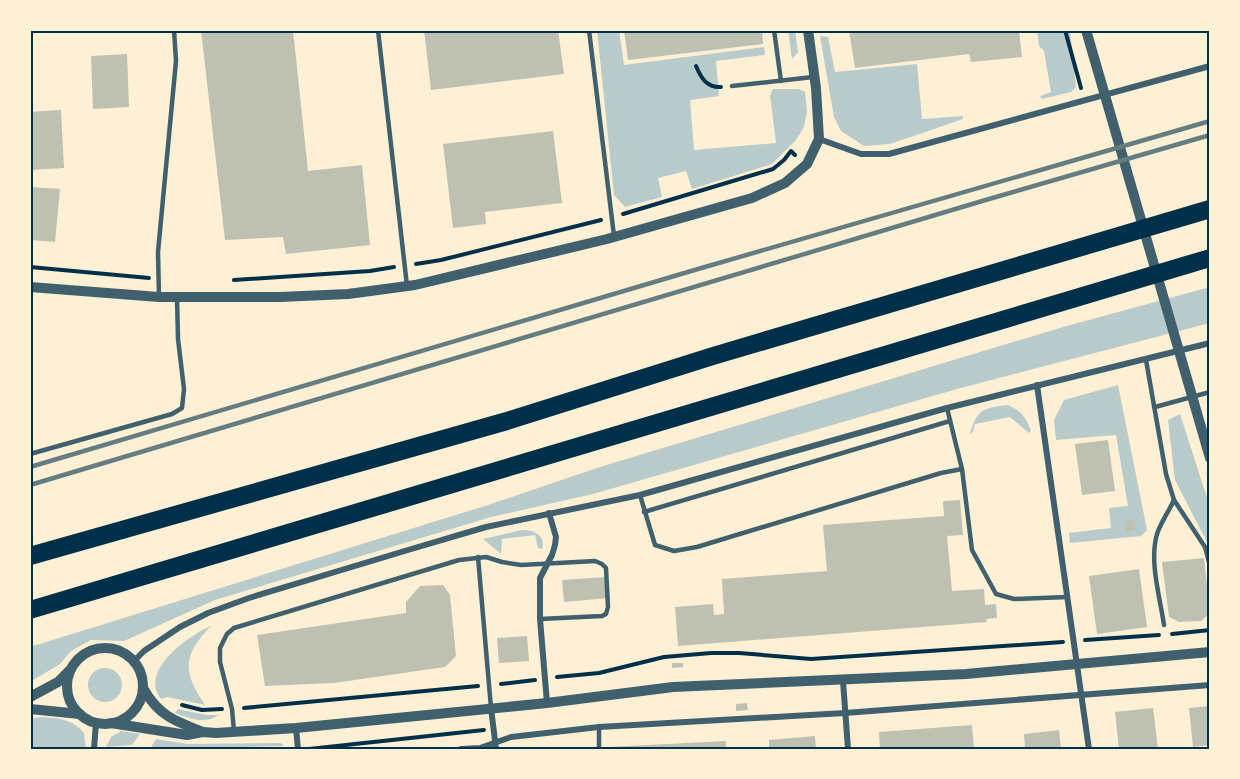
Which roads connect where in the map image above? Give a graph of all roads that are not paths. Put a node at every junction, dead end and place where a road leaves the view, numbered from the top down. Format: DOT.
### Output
graph roads {
  1 [pos="174,30"];
  2 [pos="378,30"];
  3 [pos="589,30"];
  4 [pos="774,30"];
  5 [pos="808,30"];
  6 [pos="1086,30"];
  7 [pos="1210,66"];
  8 [pos="814,77"];
  9 [pos="781,81"];
  10 [pos="732,86"];
  11 [pos="819,139"];
  12 [pos="1210,209"];
  13 [pos="614,237"];
  14 [pos="1210,258"];
  15 [pos="407,286"];
  16 [pos="30,287"];
  17 [pos="159,297"];
  18 [pos="177,297"];
  19 [pos="1210,343"];
  20 [pos="1146,360"];
  21 [pos="1037,385"];
  22 [pos="1210,392"];
  23 [pos="1155,407"];
  24 [pos="947,408"];
  25 [pos="950,421"];
  26 [pos="30,454"];
  27 [pos="1210,458"];
  28 [pos="962,469"];
  29 [pos="639,495"];
  30 [pos="1174,500"];
  31 [pos="644,512"];
  32 [pos="549,513"];
  33 [pos="30,556"];
  34 [pos="478,556"];
  35 [pos="546,565"];
  36 [pos="1210,566"];
  37 [pos="1067,597"];
  38 [pos="30,610"];
  39 [pos="540,620"];
  40 [pos="1164,625"];
  41 [pos="1210,651"];
  42 [pos="134,661"];
  43 [pos="1078,665"];
  44 [pos="71,669"];
  45 [pos="843,681"];
  46 [pos="1210,685"];
  47 [pos="144,688"];
  48 [pos="1082,694"];
  49 [pos="30,697"];
  50 [pos="547,703"];
  51 [pos="491,708"];
  52 [pos="30,709"];
  53 [pos="845,713"];
  54 [pos="80,714"];
  55 [pos="96,723"];
  56 [pos="111,723"];
  57 [pos="599,727"];
  58 [pos="296,728"];
  59 [pos="234,731"];
  60 [pos="203,732"];
  61 [pos="495,741"];
  62 [pos="94,749"];
  63 [pos="298,749"];
  64 [pos="462,749"];
  65 [pos="496,749"];
  66 [pos="599,749"];
  67 [pos="848,749"];
  68 [pos="1089,749"];
  1 -- 17 [label="lane"];
  2 -- 15 [label="lane"];
  3 -- 13 [label="lane"];
  4 -- 9 [label="lane"];
  5 -- 8 [label="street"];
  6 -- 27 [label="street"];
  7 -- 11 [label="street"];
  8 -- 9 [label="lane"];
  8 -- 11 [label="street"];
  9 -- 10 [label="lane"];
  11 -- 13 [label="street"];
  12 -- 33 [label="highway"];
  13 -- 15 [label="street"];
  14 -- 38 [label="highway"];
  15 -- 18 [label="street"];
  16 -- 17 [label="street"];
  17 -- 18 [label="street"];
  18 -- 26 [label="lane"];
  19 -- 20 [label="street"];
  20 -- 21 [label="street"];
  20 -- 23 [label="lane"];
  21 -- 24 [label="street"];
  21 -- 37 [label="street"];
  22 -- 23 [label="lane"];
  23 -- 30 [label="lane"];
  24 -- 25 [label="lane"];
  24 -- 29 [label="street"];
  25 -- 28 [label="lane"];
  25 -- 31 [label="lane"];
  28 -- 31 [label="lane"];
  28 -- 37 [label="lane"];
  29 -- 31 [label="lane"];
  29 -- 32 [label="street"];
  30 -- 36 [label="lane"];
  30 -- 40 [label="lane"];
  32 -- 35 [label="street"];
  32 -- 42 [label="street"];
  34 -- 35 [label="lane"];
  34 -- 51 [label="lane"];
  34 -- 59 [label="lane"];
  35 -- 39 [label="street"];
  35 -- 39 [label="lane"];
  37 -- 43 [label="street"];
  39 -- 50 [label="street"];
  41 -- 43 [label="street"];
  42 -- 44 [label="street"];
  42 -- 47 [label="street"];
  43 -- 45 [label="street"];
  43 -- 48 [label="street"];
  44 -- 49 [label="street"];
  44 -- 54 [label="street"];
  45 -- 50 [label="street"];
  45 -- 53 [label="street"];
  46 -- 48 [label="street"];
  47 -- 56 [label="street"];
  47 -- 60 [label="street"];
  48 -- 53 [label="street"];
  48 -- 68 [label="street"];
  50 -- 51 [label="street"];
  51 -- 58 [label="street"];
  51 -- 61 [label="street"];
  52 -- 54 [label="street"];
  53 -- 57 [label="street"];
  53 -- 67 [label="street"];
  54 -- 55 [label="street"];
  55 -- 56 [label="street"];
  55 -- 62 [label="street"];
  56 -- 60 [label="street"];
  57 -- 61 [label="street"];
  57 -- 66 [label="lane"];
  58 -- 59 [label="street"];
  58 -- 63 [label="street"];
  59 -- 60 [label="street"];
  61 -- 64 [label="street"];
  61 -- 65 [label="street"];
}
